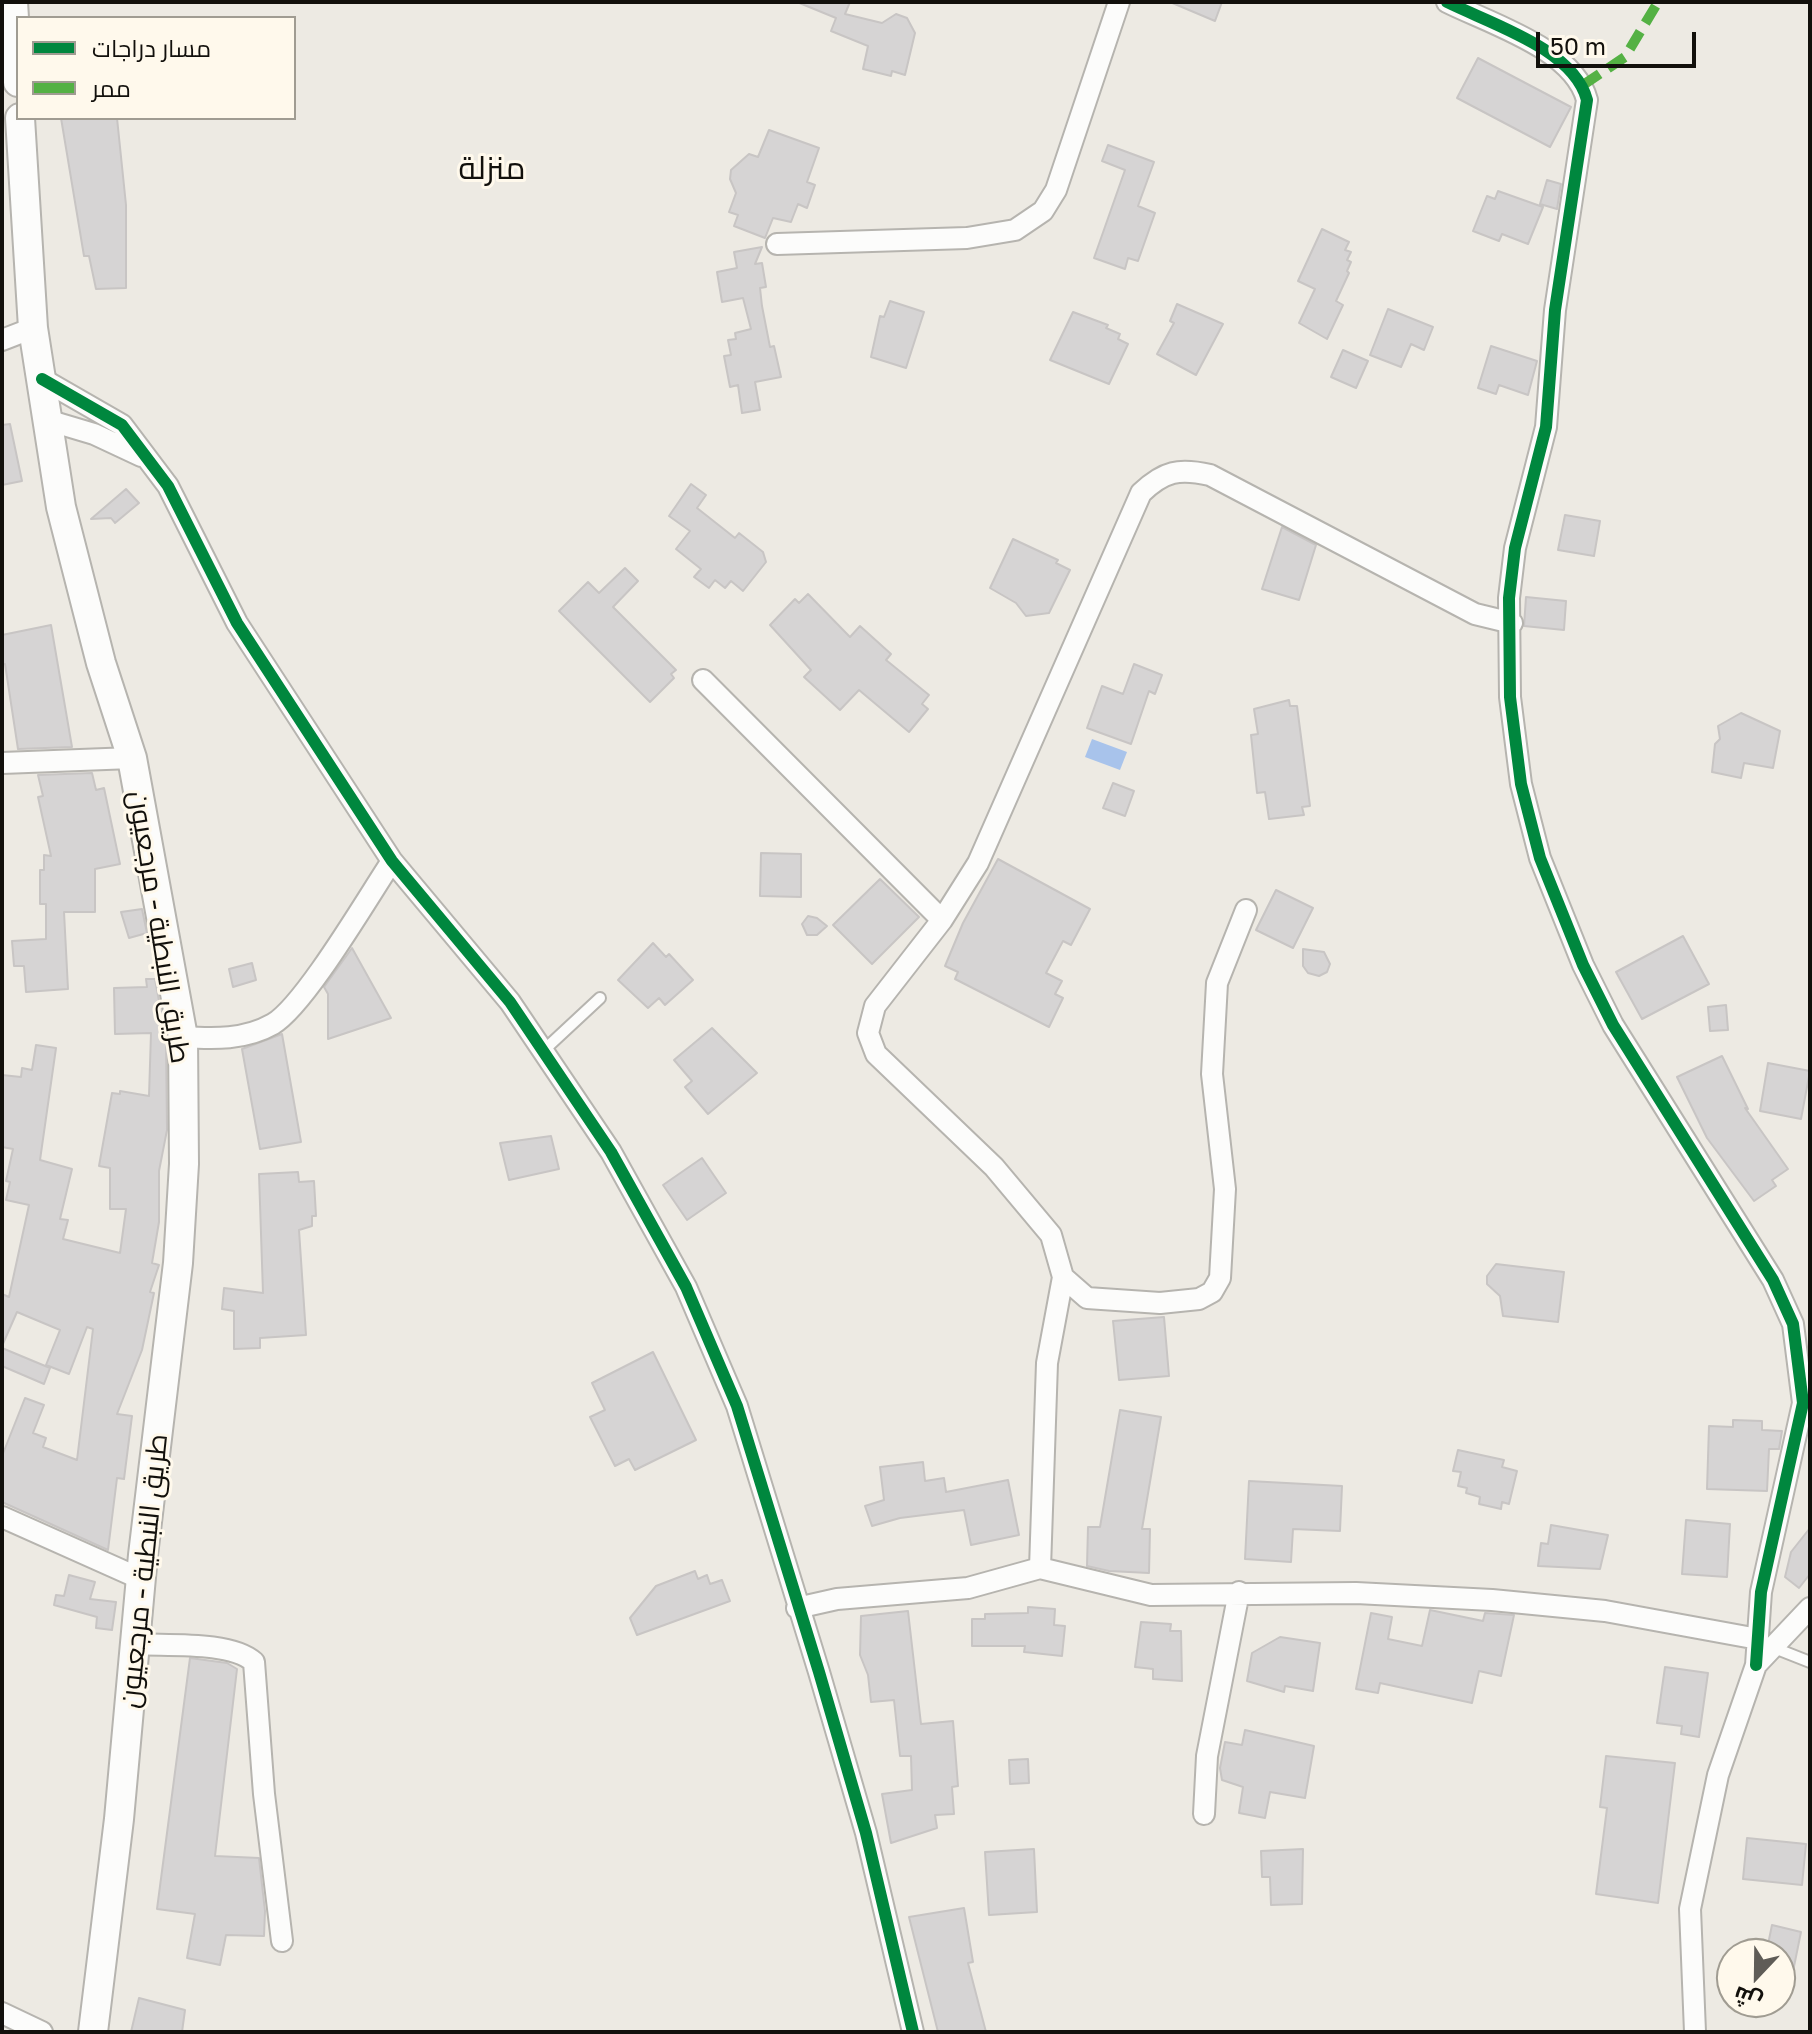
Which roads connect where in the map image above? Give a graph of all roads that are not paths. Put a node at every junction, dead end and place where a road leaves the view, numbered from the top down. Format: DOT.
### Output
graph roads {
  1 [pos="13,2"];
  2 [pos="1119,2"];
  3 [pos="1447,2"];
  4 [pos="16,50"];
  5 [pos="20,120"];
  6 [pos="777,244"];
  7 [pos="33,328"];
  8 [pos="2,340"];
  9 [pos="42,379"];
  10 [pos="47,420"];
  11 [pos="144,458"];
  12 [pos="1512,623"];
  13 [pos="703,680"];
  14 [pos="132,758"];
  15 [pos="2,763"];
  16 [pos="392,861"];
  17 [pos="1246,910"];
  18 [pos="942,920"];
  19 [pos="600,998"];
  20 [pos="183,1037"];
  21 [pos="543,1051"];
  22 [pos="1063,1277"];
  23 [pos="2,1517"];
  24 [pos="1040,1568"];
  25 [pos="141,1579"];
  26 [pos="1239,1592"];
  27 [pos="797,1608"];
  28 [pos="1810,1608"];
  29 [pos="1765,1643"];
  30 [pos="135,1644"];
  31 [pos="1810,1662"];
  32 [pos="1204,1814"];
  33 [pos="282,1941"];
  34 [pos="2,2013"];
  35 [pos="42,2032"];
  36 [pos="93,2032"];
  37 [pos="913,2032"];
  38 [pos="1695,2032"];
  1 -- 4 [label="main road"];
  2 -- 6 [label="street"];
  3 -- 12 [label="street"];
  5 -- 7 [label="main road, طريق النبطية - مرجعيون"];
  7 -- 8 [label="street"];
  7 -- 9 [label="main road, طريق النبطية - مرجعيون"];
  9 -- 10 [label="main road, طريق النبطية - مرجعيون"];
  9 -- 11 [label="street"];
  10 -- 11 [label="street"];
  10 -- 14 [label="main road, طريق النبطية - مرجعيون"];
  11 -- 16 [label="street"];
  12 -- 18 [label="street"];
  12 -- 29 [label="street"];
  13 -- 18 [label="street"];
  14 -- 15 [label="street"];
  14 -- 20 [label="main road, طريق النبطية - مرجعيون"];
  16 -- 20 [label="street"];
  16 -- 21 [label="street"];
  17 -- 22 [label="street"];
  18 -- 22 [label="street"];
  19 -- 21 [label="lane"];
  20 -- 25 [label="main road, طريق النبطية - مرجعيون"];
  21 -- 27 [label="street"];
  22 -- 24 [label="street"];
  23 -- 25 [label="street"];
  24 -- 26 [label="street"];
  24 -- 27 [label="street"];
  25 -- 30 [label="main road, طريق النبطية - مرجعيون"];
  26 -- 29 [label="street"];
  26 -- 32 [label="street"];
  27 -- 37 [label="street"];
  28 -- 29 [label="street"];
  29 -- 31 [label="lane"];
  29 -- 38 [label="street"];
  30 -- 33 [label="street"];
  30 -- 36 [label="main road, طريق النبطية - مرجعيون"];
  34 -- 35 [label="street"];
}
